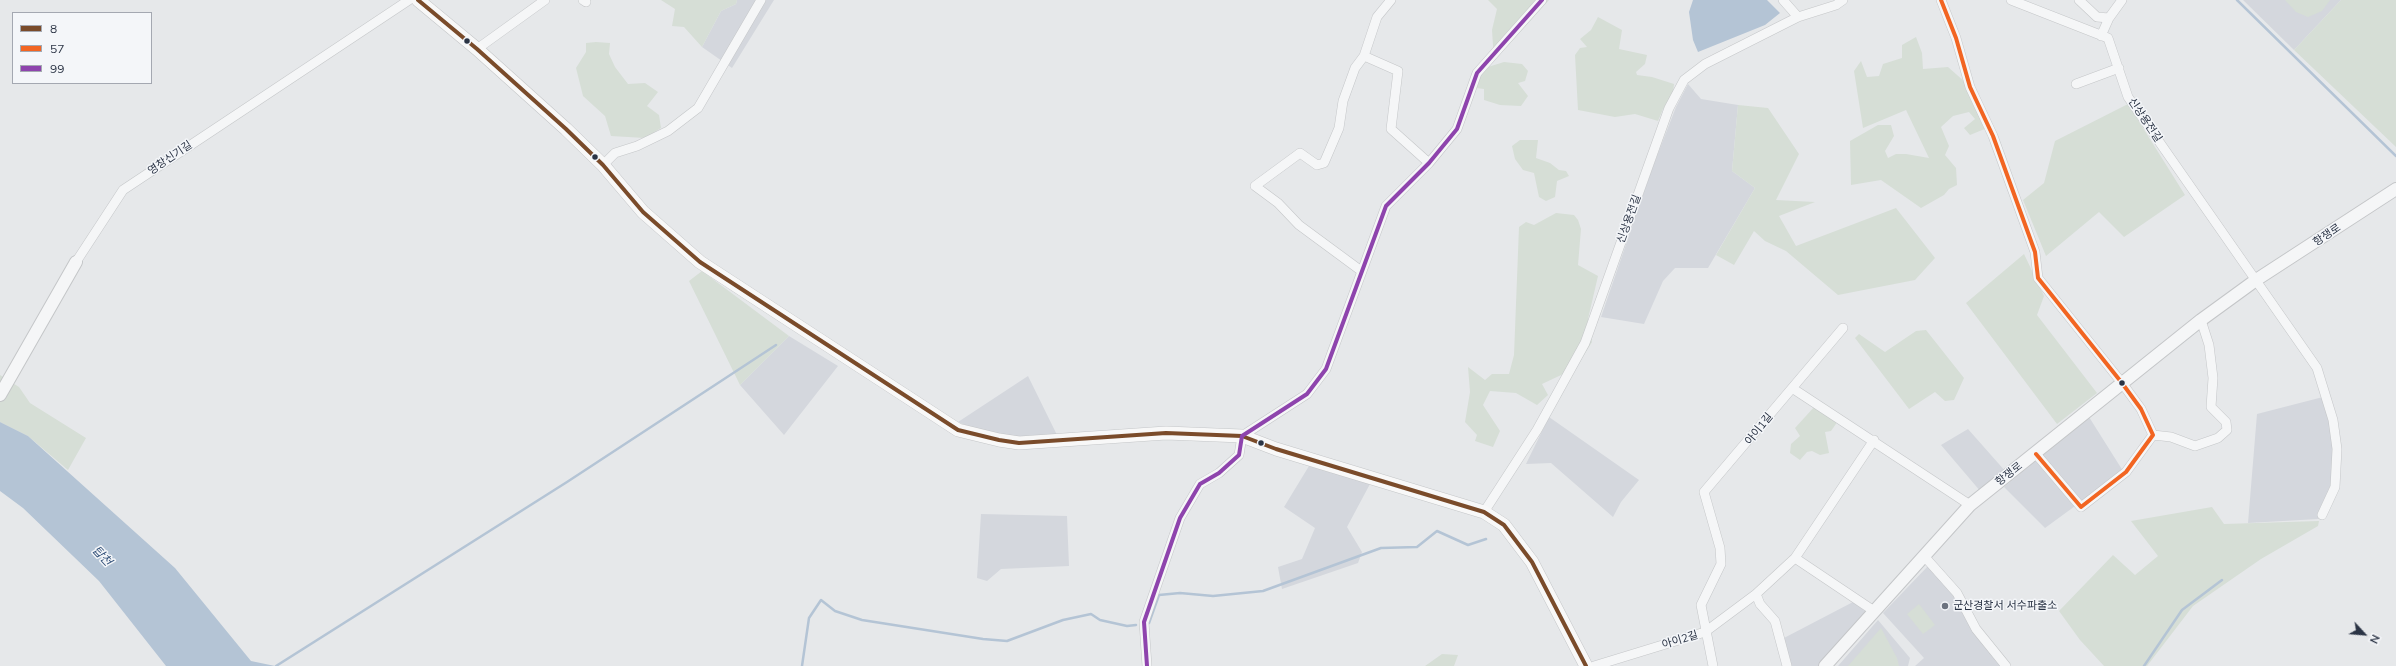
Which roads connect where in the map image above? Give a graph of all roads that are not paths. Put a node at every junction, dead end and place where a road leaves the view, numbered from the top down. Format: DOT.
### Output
graph roads {
  1 [pos="409,0"];
  2 [pos="418,0"];
  3 [pos="545,0"];
  4 [pos="761,0"];
  5 [pos="1391,0"];
  6 [pos="1542,0"];
  7 [pos="1783,0"];
  8 [pos="1843,0"];
  9 [pos="1941,0"];
  10 [pos="2011,0"];
  11 [pos="2079,0"];
  12 [pos="2122,0"];
  13 [pos="1823,4"];
  14 [pos="1798,17"];
  15 [pos="2109,18"];
  16 [pos="2101,36"];
  17 [pos="477,49"];
  18 [pos="1364,56"];
  19 [pos="2118,68"];
  20 [pos="2076,84"];
  21 [pos="1429,163"];
  22 [pos="602,165"];
  23 [pos="2396,189"];
  24 [pos="76,262"];
  25 [pos="1360,270"];
  26 [pos="2256,280"];
  27 [pos="2201,320"];
  28 [pos="1843,328"];
  29 [pos="2122,383"];
  30 [pos="1792,388"];
  31 [pos="3,391"];
  32 [pos="2153,435"];
  33 [pos="1242,436"];
  34 [pos="1874,440"];
  35 [pos="2036,454"];
  36 [pos="1970,505"];
  37 [pos="1484,512"];
  38 [pos="2322,515"];
  39 [pos="1924,556"];
  40 [pos="1796,558"];
  41 [pos="1756,594"];
  42 [pos="1874,611"];
  43 [pos="1705,632"];
  44 [pos="1147,666"];
  45 [pos="1586,666"];
  46 [pos="1594,666"];
  47 [pos="1713,666"];
  48 [pos="1787,666"];
  49 [pos="1825,666"];
  50 [pos="2006,666"];
  1 -- 24 [label="street, 영창신기길"];
  2 -- 17 [label="main road"];
  3 -- 17 [label="street"];
  4 -- 22 [label="street"];
  5 -- 18 [label="street"];
  6 -- 21 [label="street"];
  7 -- 14 [label="street"];
  8 -- 13 [label="street, 신상용전길"];
  9 -- 29 [label="street"];
  10 -- 16 [label="street"];
  11 -- 15 [label="street"];
  12 -- 15 [label="street"];
  13 -- 14 [label="street, 신상용전길"];
  14 -- 37 [label="street, 신상용전길"];
  15 -- 16 [label="street"];
  16 -- 19 [label="street, 신상용전길"];
  17 -- 22 [label="main road"];
  18 -- 21 [label="street"];
  18 -- 25 [label="street"];
  19 -- 20 [label="street"];
  19 -- 26 [label="street, 신상용전길"];
  21 -- 25 [label="street"];
  22 -- 33 [label="main road"];
  23 -- 26 [label="street, 항쟁로"];
  24 -- 31 [label="street, 영창신기길"];
  25 -- 33 [label="street"];
  26 -- 27 [label="street, 항쟁로"];
  26 -- 38 [label="street"];
  27 -- 29 [label="street, 항쟁로"];
  27 -- 32 [label="street"];
  28 -- 30 [label="street"];
  29 -- 32 [label="street"];
  29 -- 35 [label="street, 항쟁로"];
  30 -- 34 [label="street"];
  30 -- 43 [label="street, 아이1길"];
  32 -- 35 [label="street"];
  33 -- 37 [label="main road"];
  33 -- 44 [label="street"];
  34 -- 36 [label="street"];
  34 -- 40 [label="street, 아이2길"];
  35 -- 36 [label="street, 항쟁로"];
  36 -- 39 [label="street, 항쟁로"];
  37 -- 45 [label="main road"];
  39 -- 42 [label="street, 항쟁로"];
  39 -- 50 [label="street"];
  40 -- 41 [label="street, 아이2길"];
  40 -- 42 [label="street"];
  41 -- 43 [label="street, 아이2길"];
  41 -- 48 [label="street"];
  42 -- 49 [label="street, 항쟁로"];
  43 -- 46 [label="street, 아이2길"];
  43 -- 47 [label="street, 아이1길"];
}
